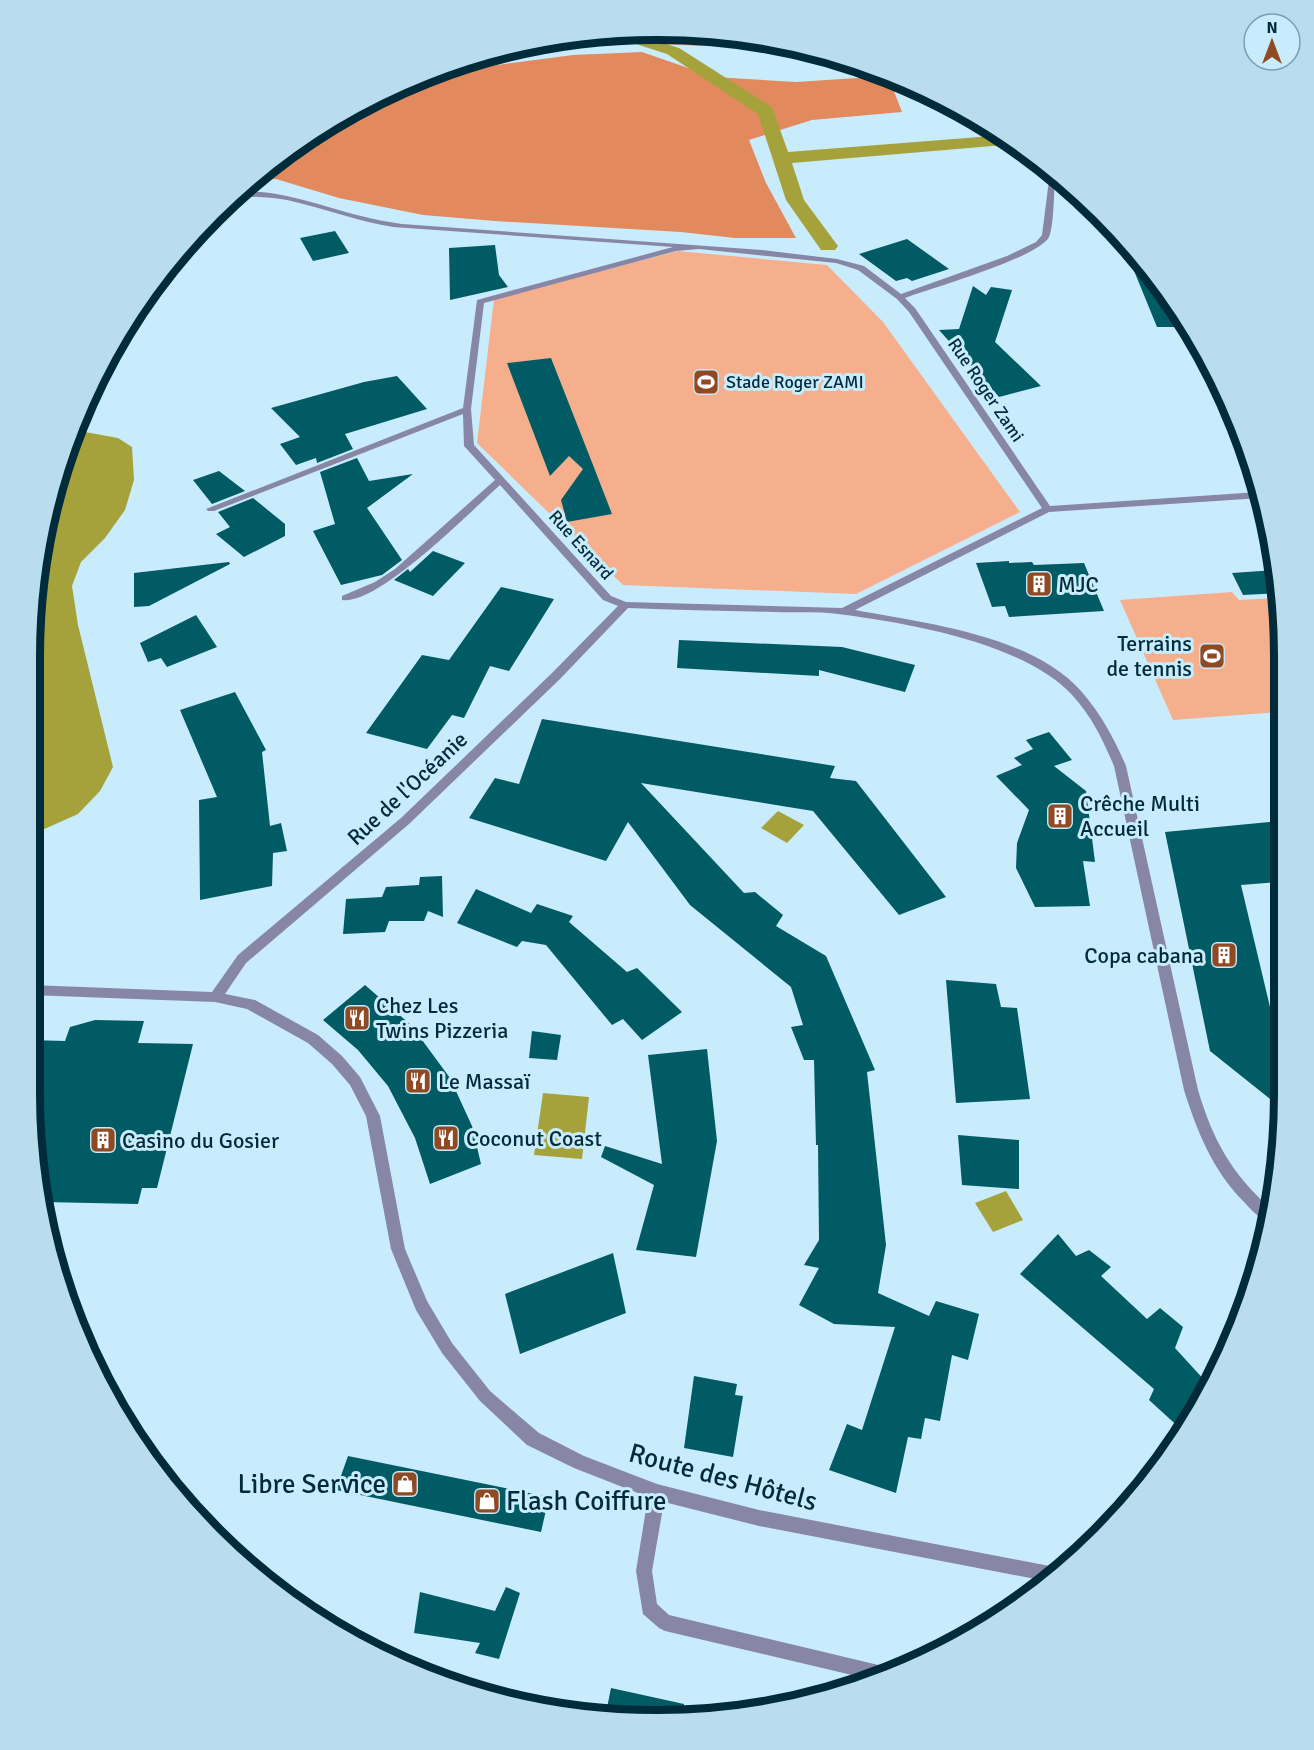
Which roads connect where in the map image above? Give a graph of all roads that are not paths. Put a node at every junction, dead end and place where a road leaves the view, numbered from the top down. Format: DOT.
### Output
graph roads {
  1 [pos="1051,183"];
  2 [pos="249,195"];
  3 [pos="700,247"];
  4 [pos="900,297"];
  5 [pos="467,409"];
  6 [pos="501,479"];
  7 [pos="1252,496"];
  8 [pos="211,509"];
  9 [pos="1047,509"];
  10 [pos="346,598"];
  11 [pos="625,605"];
  12 [pos="844,611"];
  13 [pos="40,990"];
  14 [pos="215,997"];
  15 [pos="1262,1210"];
  16 [pos="657,1492"];
  17 [pos="1044,1572"];
  18 [pos="872,1671"];
  1 -- 4 [label="street"];
  2 -- 3 [label="street"];
  3 -- 4 [label="street, Rue Roger Zami"];
  3 -- 5 [label="street, Rue Esnard"];
  4 -- 9 [label="street, Rue Roger Zami"];
  5 -- 6 [label="street, Rue Esnard"];
  5 -- 8 [label="street"];
  6 -- 10 [label="street"];
  6 -- 11 [label="street, Rue Esnard"];
  7 -- 9 [label="street"];
  9 -- 12 [label="street, Rue Esnard"];
  11 -- 12 [label="street, Rue Esnard"];
  11 -- 14 [label="street, Rue de l'Océanie"];
  12 -- 15 [label="street"];
  13 -- 14 [label="street, Route des Hôtels"];
  14 -- 16 [label="street, Route des Hôtels"];
  16 -- 17 [label="street, Route des Hôtels"];
  16 -- 18 [label="street"];
}
